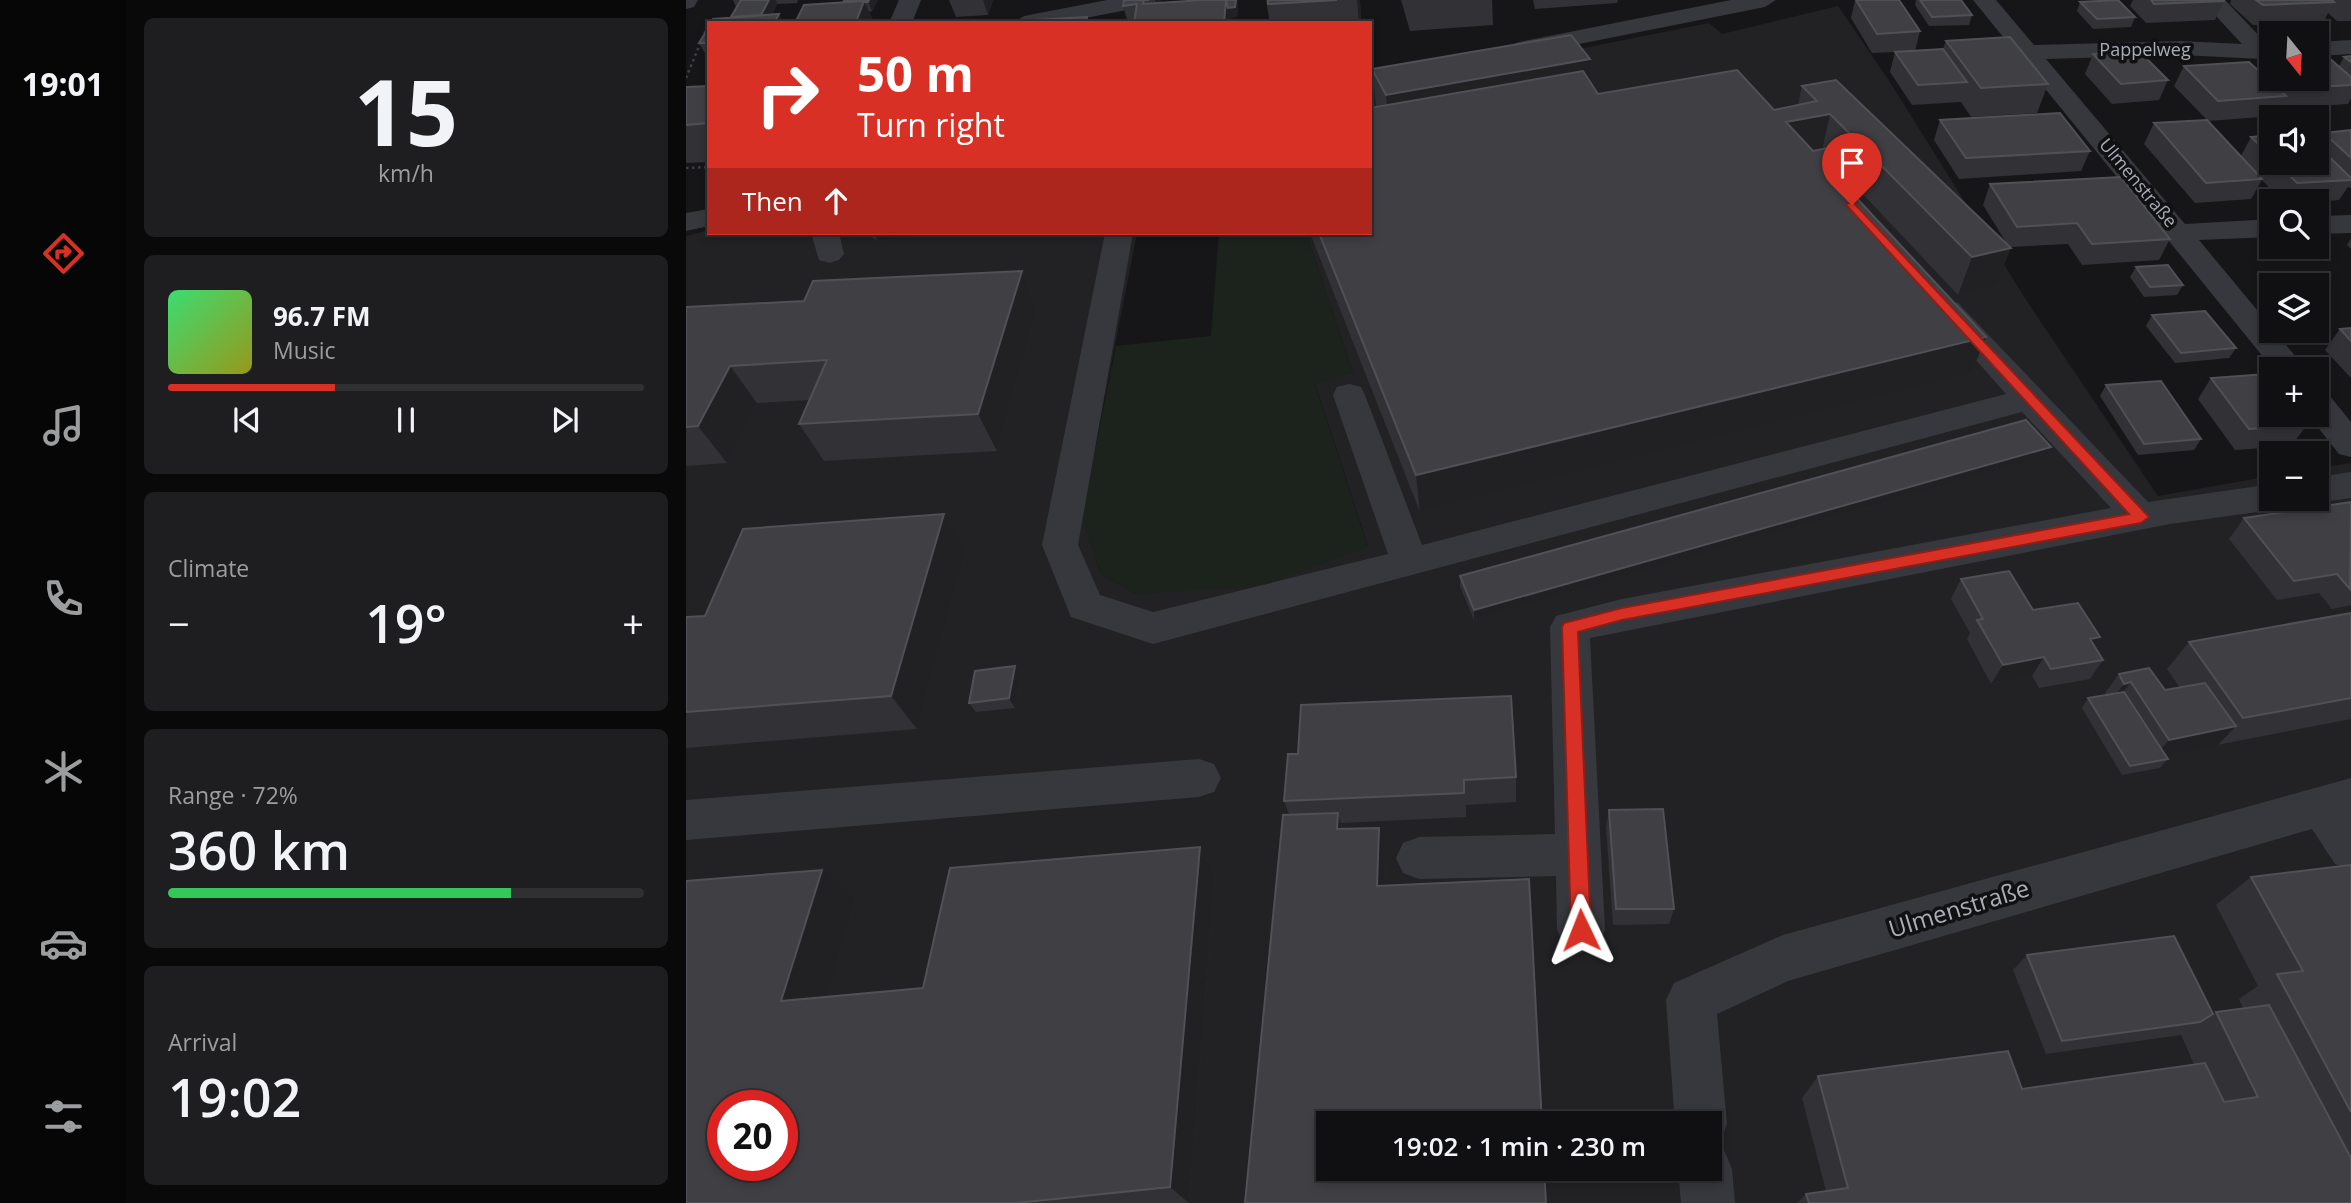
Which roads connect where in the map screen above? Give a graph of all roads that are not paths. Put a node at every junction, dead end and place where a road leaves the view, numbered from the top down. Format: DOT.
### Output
graph roads {
  1 [pos="910,0"];
  2 [pos="1142,0"];
  3 [pos="1984,0"];
  4 [pos="2212,0"];
  5 [pos="1752,1"];
  6 [pos="1101,3"];
  7 [pos="901,21"];
  8 [pos="1032,21"];
  9 [pos="2259,44"];
  10 [pos="2351,47"];
  11 [pos="2329,48"];
  12 [pos="2028,51"];
  13 [pos="2259,51"];
  14 [pos="1499,53"];
  15 [pos="707,217"];
  16 [pos="686,222"];
  17 [pos="2351,223"];
  18 [pos="2329,224"];
  19 [pos="2259,229"];
  20 [pos="2179,233"];
  21 [pos="1119,235"];
  22 [pos="1927,287"];
  23 [pos="2280,357"];
  24 [pos="1349,395"];
  25 [pos="2029,399"];
  26 [pos="2329,418"];
  27 [pos="2351,445"];
  28 [pos="2351,485"];
  29 [pos="2329,488"];
  30 [pos="2259,499"];
  31 [pos="2141,517"];
  32 [pos="1410,563"];
  33 [pos="1199,778"];
  34 [pos="2337,802"];
  35 [pos="686,820"];
  36 [pos="2351,849"];
  37 [pos="1578,855"];
  38 [pos="1419,858"];
  39 [pos="1581,930"];
  40 [pos="1701,1111"];
  41 [pos="1706,1181"];
  42 [pos="1708,1203"];
  1 -- 7 [label="street"];
  2 -- 6 [label="street"];
  3 -- 12 [label="street, Ulmenstraße"];
  4 -- 9 [label="street, Pappelweg"];
  5 -- 14 [label="street"];
  6 -- 8 [label="street"];
  10 -- 11 [label="street"];
  12 -- 13 [label="street, Pappelweg"];
  12 -- 20 [label="street, Ulmenstraße"];
  15 -- 16 [label="street"];
  17 -- 18 [label="street"];
  19 -- 20 [label="street"];
  20 -- 23 [label="street, Ulmenstraße"];
  21 -- 32 [label="street"];
  22 -- 25 [label="street"];
  24 -- 32 [label="street"];
  25 -- 31 [label="street"];
  25 -- 32 [label="street"];
  26 -- 27 [label="street"];
  28 -- 29 [label="street"];
  30 -- 31 [label="street"];
  31 -- 37 [label="street"];
  33 -- 35 [label="street"];
  34 -- 36 [label="street"];
  34 -- 40 [label="street, Ulmenstraße"];
  37 -- 38 [label="street"];
  37 -- 39 [label="street"];
  41 -- 42 [label="street"];
}
